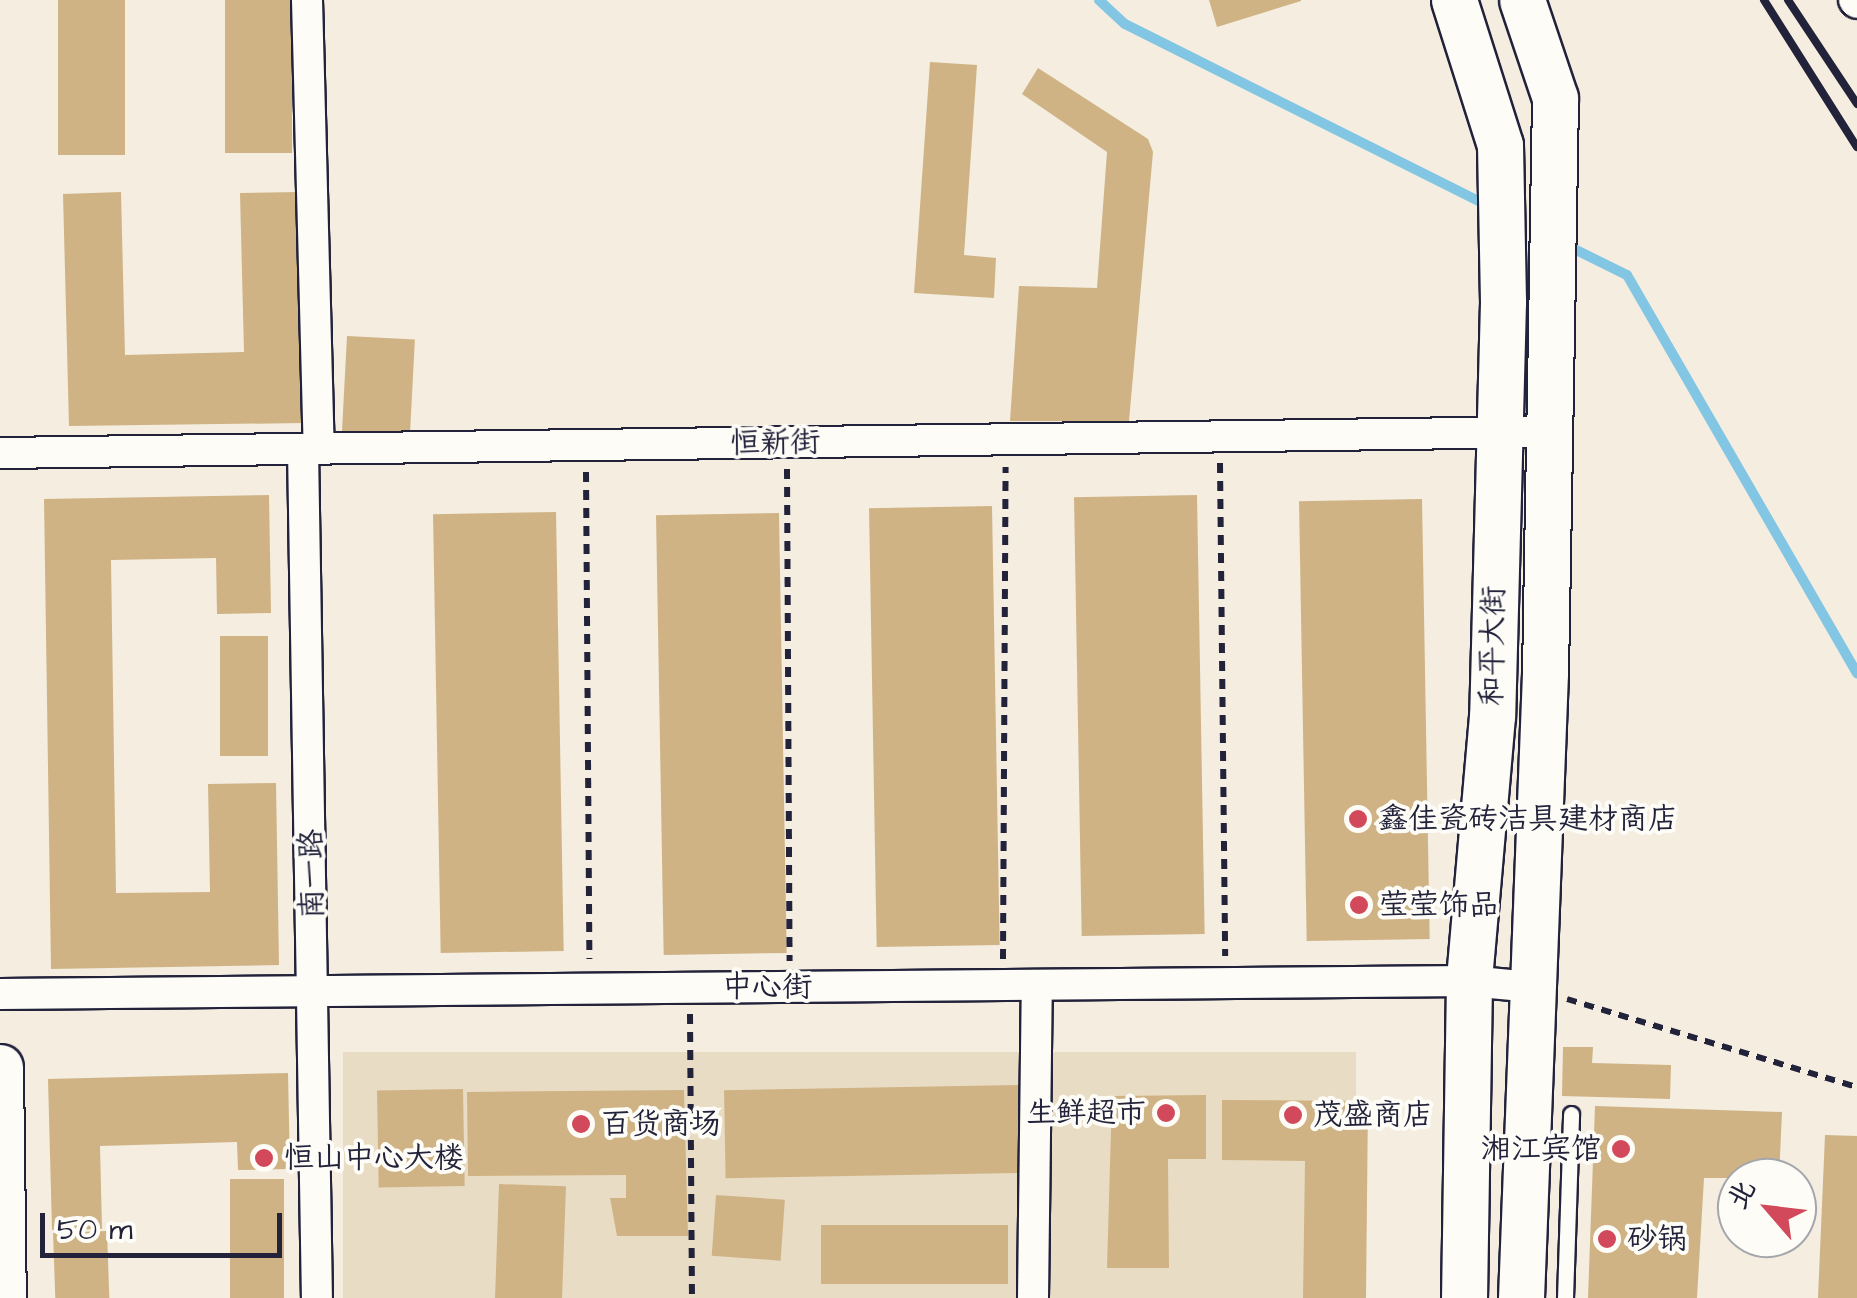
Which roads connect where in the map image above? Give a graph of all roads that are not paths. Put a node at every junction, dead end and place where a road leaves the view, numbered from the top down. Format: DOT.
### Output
graph roads {
  1 [pos="307,0"];
  2 [pos="1454,0"];
  3 [pos="1536,11"];
  4 [pos="1480,78"];
  5 [pos="1549,432"];
  6 [pos="1497,433"];
  7 [pos="311,449"];
  8 [pos="0,454"];
  9 [pos="1469,981"];
  10 [pos="1038,985"];
  11 [pos="1533,988"];
  12 [pos="315,991"];
  13 [pos="0,994"];
  14 [pos="0,1068"];
  15 [pos="1571,1114"];
  16 [pos="3,1298"];
  17 [pos="317,1298"];
  18 [pos="1033,1298"];
  19 [pos="1464,1298"];
  20 [pos="1521,1298"];
  21 [pos="1565,1298"];
  1 -- 7 [label="street, 南一路"];
  2 -- 4 [label="main road, 和平大街"];
  3 -- 4 [label="main road"];
  3 -- 5 [label="main road, 和平大街"];
  4 -- 6 [label="main road, 和平大街"];
  5 -- 6 [label="street, 恒新街"];
  5 -- 11 [label="main road, 和平大街"];
  6 -- 7 [label="street, 恒新街"];
  6 -- 9 [label="main road, 和平大街"];
  7 -- 8 [label="street, 恒新街"];
  7 -- 12 [label="street, 南一路"];
  9 -- 10 [label="street, 中心街"];
  9 -- 11 [label="street, 中心街"];
  9 -- 19 [label="main road, 和平大街"];
  10 -- 12 [label="street, 中心街"];
  10 -- 18 [label="street"];
  11 -- 20 [label="main road, 和平大街"];
  12 -- 13 [label="street, 中心街"];
  12 -- 17 [label="street, 南一路"];
  14 -- 16 [label="main road"];
  15 -- 21 [label="lane"];
}
